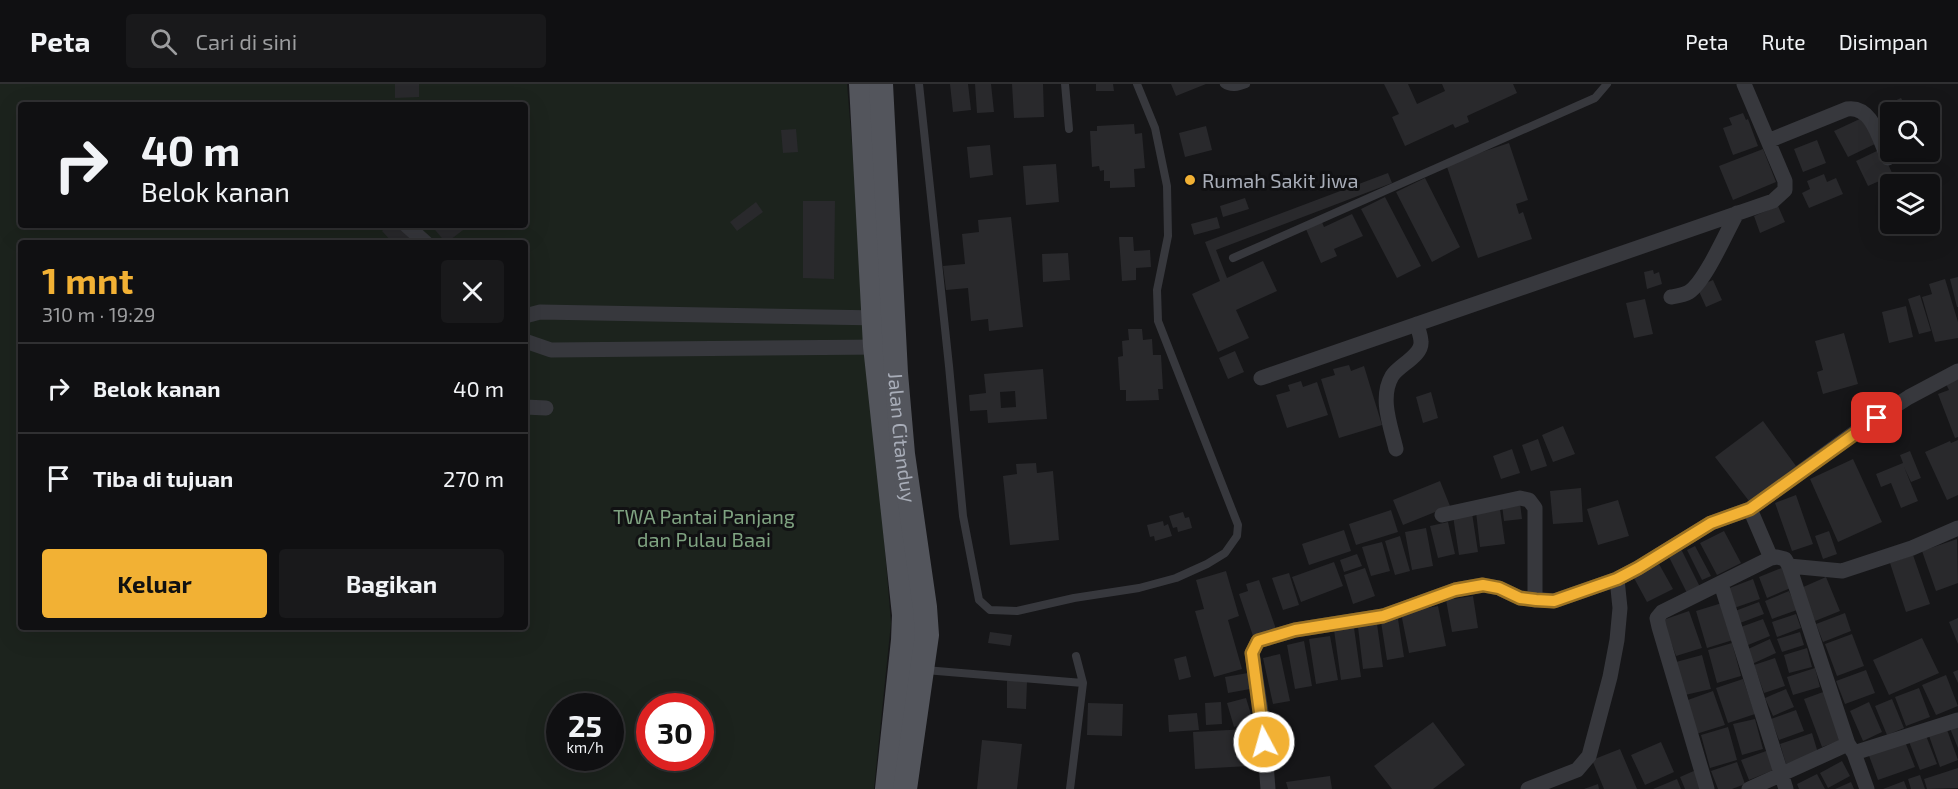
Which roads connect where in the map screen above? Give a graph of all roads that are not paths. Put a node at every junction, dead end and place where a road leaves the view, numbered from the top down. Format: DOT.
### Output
graph roads {
  1 [pos="861,84"];
  2 [pos="881,84"];
  3 [pos="918,84"];
  4 [pos="1065,84"];
  5 [pos="1137,84"];
  6 [pos="1224,84"];
  7 [pos="1246,84"];
  8 [pos="1607,84"];
  9 [pos="1744,84"];
  10 [pos="1069,129"];
  11 [pos="1768,141"];
  12 [pos="1880,141"];
  13 [pos="1737,213"];
  14 [pos="409,228"];
  15 [pos="423,240"];
  16 [pos="1233,258"];
  17 [pos="1671,297"];
  18 [pos="528,315"];
  19 [pos="883,318"];
  20 [pos="1417,324"];
  21 [pos="528,342"];
  22 [pos="885,347"];
  23 [pos="1958,371"];
  24 [pos="1261,378"];
  25 [pos="528,407"];
  26 [pos="546,408"];
  27 [pos="1396,449"];
  28 [pos="1750,509"];
  29 [pos="1442,515"];
  30 [pos="1958,528"];
  31 [pos="1771,558"];
  32 [pos="1789,566"];
  33 [pos="1617,579"];
  34 [pos="1720,584"];
  35 [pos="1536,600"];
  36 [pos="1076,656"];
  37 [pos="923,670"];
  38 [pos="1083,683"];
  39 [pos="1958,720"];
  40 [pos="1851,748"];
  41 [pos="1784,782"];
  42 [pos="886,789"];
  43 [pos="905,789"];
  44 [pos="1070,789"];
  45 [pos="1268,789"];
  46 [pos="1528,789"];
  47 [pos="1707,789"];
  48 [pos="1749,789"];
  49 [pos="1867,789"];
  1 -- 19 [label="main road, Jalan Citanduy"];
  2 -- 19 [label="main road, Jalan Citanduy"];
  3 -- 5 [label="lane"];
  4 -- 10 [label="lane"];
  6 -- 7 [label="lane"];
  8 -- 16 [label="lane"];
  9 -- 11 [label="street"];
  11 -- 12 [label="street"];
  11 -- 13 [label="street"];
  13 -- 17 [label="street"];
  13 -- 20 [label="street"];
  14 -- 15 [label="street"];
  18 -- 19 [label="street"];
  19 -- 22 [label="main road, Jalan Citanduy"];
  20 -- 24 [label="street"];
  20 -- 27 [label="street"];
  21 -- 22 [label="street"];
  22 -- 37 [label="main road, Jalan Citanduy"];
  22 -- 42 [label="main road, Jalan Citanduy"];
  23 -- 28 [label="street"];
  25 -- 26 [label="street"];
  28 -- 31 [label="street"];
  28 -- 33 [label="street"];
  29 -- 35 [label="street"];
  30 -- 32 [label="street"];
  31 -- 32 [label="street"];
  31 -- 34 [label="street"];
  32 -- 40 [label="street"];
  33 -- 35 [label="street"];
  33 -- 46 [label="street"];
  34 -- 41 [label="street"];
  34 -- 47 [label="street"];
  35 -- 45 [label="street"];
  36 -- 38 [label="lane"];
  37 -- 38 [label="lane"];
  37 -- 43 [label="main road, Jalan Citanduy"];
  38 -- 44 [label="lane"];
  39 -- 40 [label="street"];
  40 -- 41 [label="street"];
  40 -- 49 [label="street"];
  41 -- 48 [label="street"];
}
